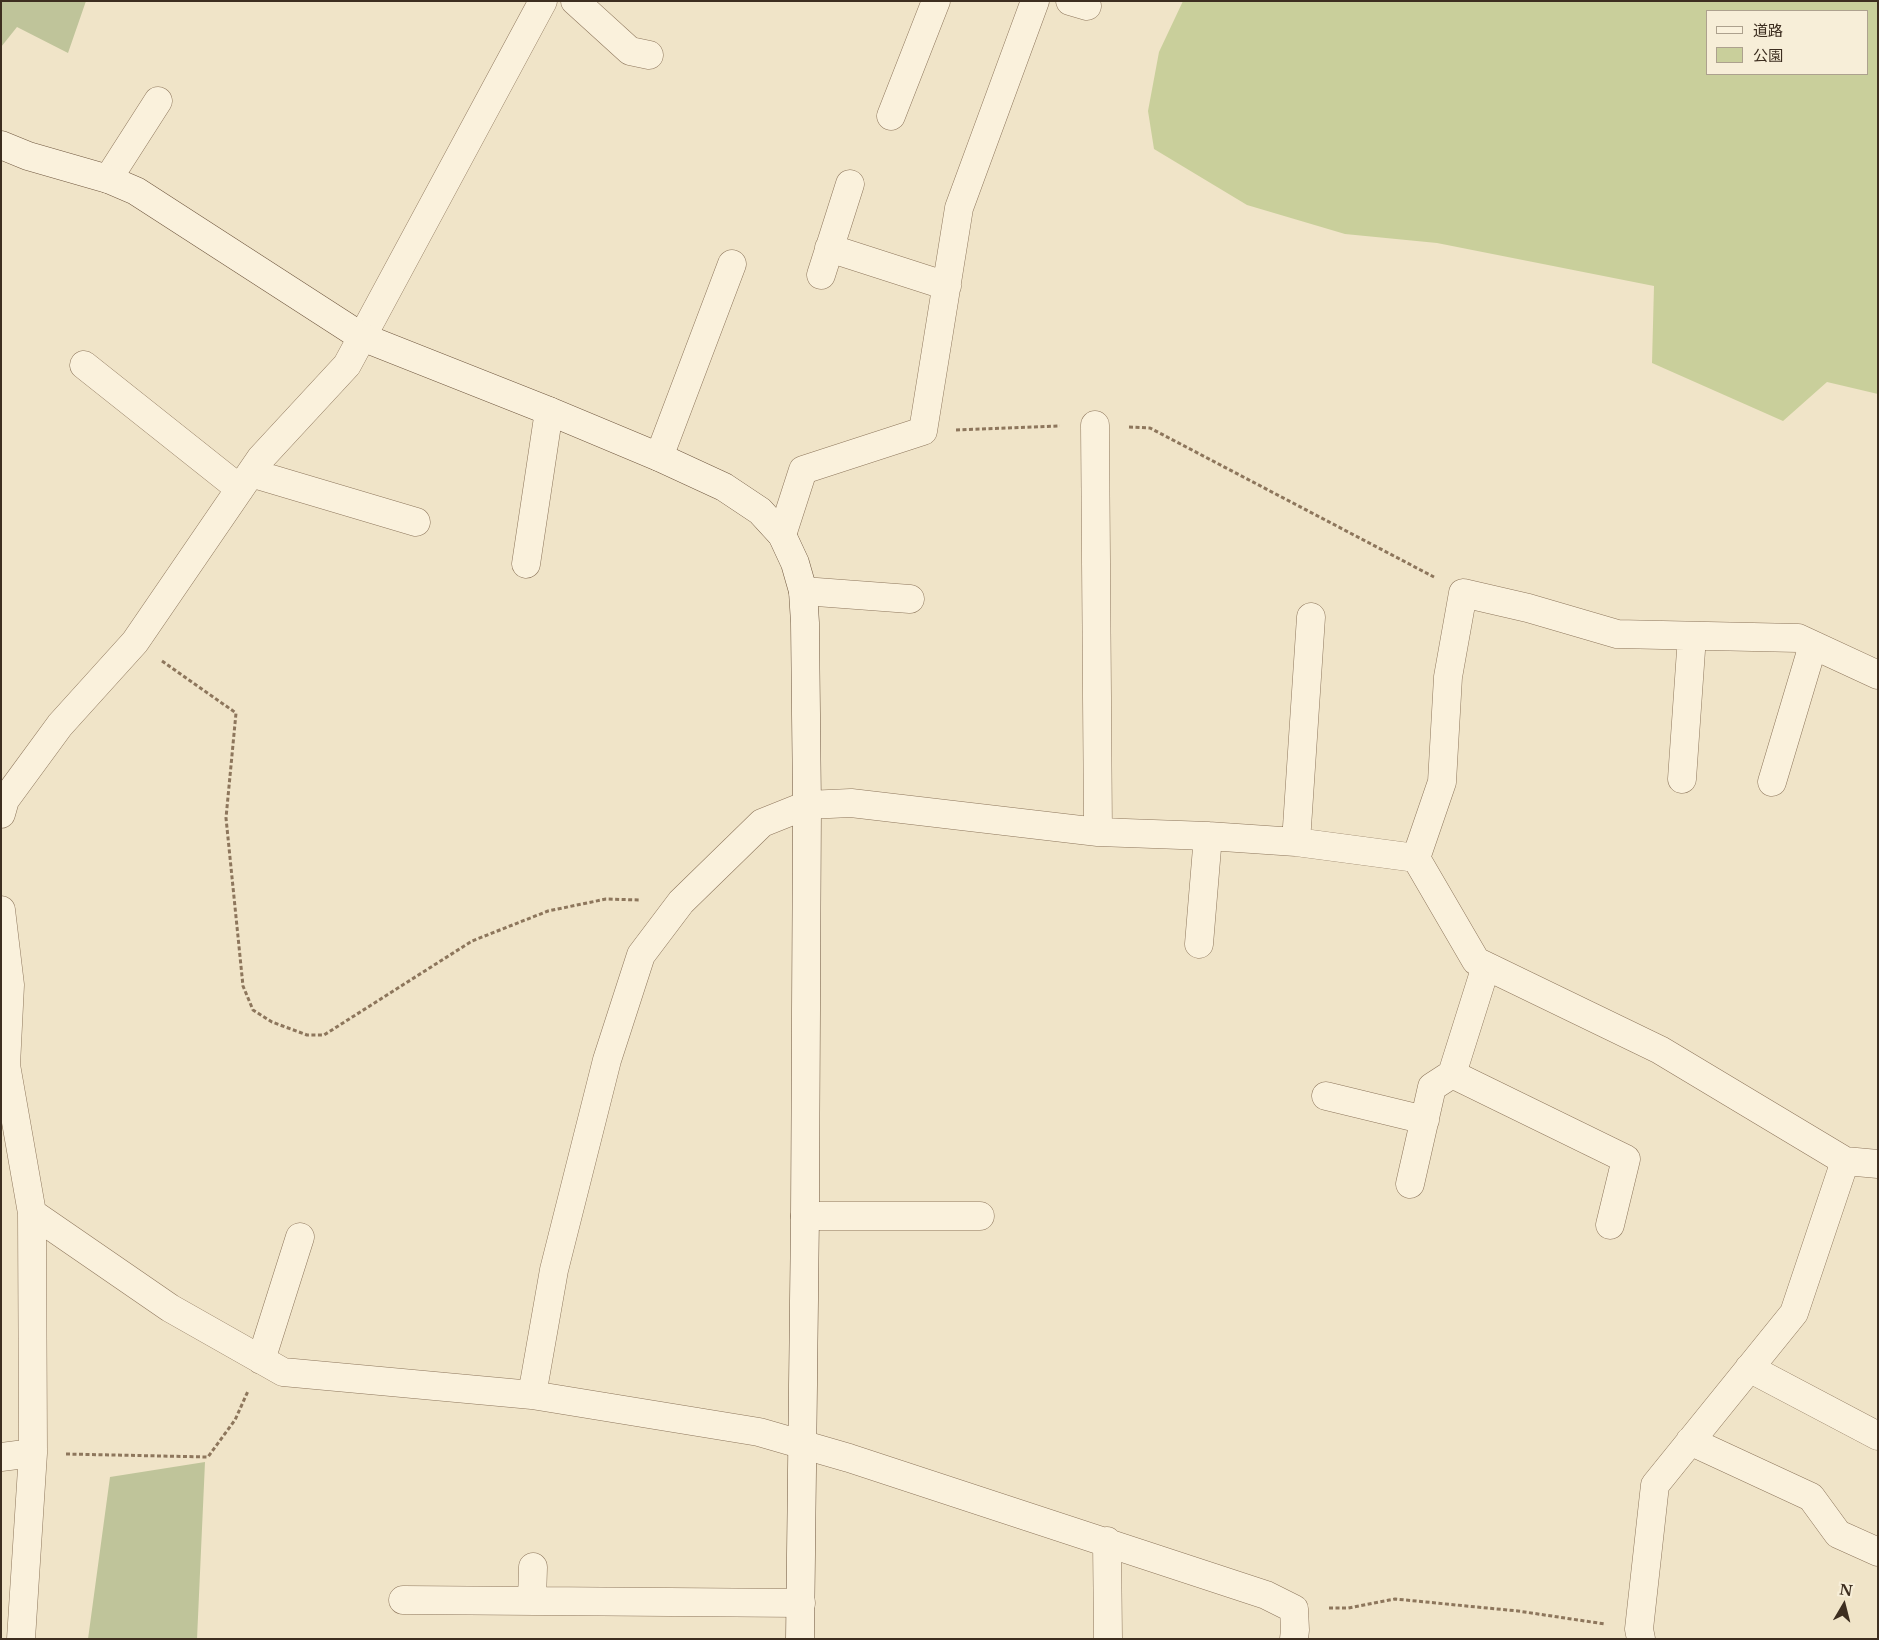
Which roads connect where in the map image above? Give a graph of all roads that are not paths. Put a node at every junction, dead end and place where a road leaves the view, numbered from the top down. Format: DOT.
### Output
graph roads {
  1 [pos="543,1"];
  2 [pos="574,1"];
  3 [pos="936,1"];
  4 [pos="1035,1"];
  5 [pos="649,55"];
  6 [pos="158,102"];
  7 [pos="891,116"];
  8 [pos="1,145"];
  9 [pos="108,179"];
  10 [pos="850,184"];
  11 [pos="829,248"];
  12 [pos="732,264"];
  13 [pos="820,275"];
  14 [pos="947,286"];
  15 [pos="362,337"];
  16 [pos="84,365"];
  17 [pos="549,411"];
  18 [pos="1096,425"];
  19 [pos="659,457"];
  20 [pos="245,481"];
  21 [pos="416,522"];
  22 [pos="782,535"];
  23 [pos="526,564"];
  24 [pos="803,591"];
  25 [pos="910,598"];
  26 [pos="1311,617"];
  27 [pos="1692,636"];
  28 [pos="1813,645"];
  29 [pos="1878,675"];
  30 [pos="1682,779"];
  31 [pos="1772,782"];
  32 [pos="806,805"];
  33 [pos="1,814"];
  34 [pos="1098,832"];
  35 [pos="1208,836"];
  36 [pos="1296,842"];
  37 [pos="1416,858"];
  38 [pos="1,910"];
  39 [pos="1199,944"];
  40 [pos="1486,966"];
  41 [pos="4,1065"];
  42 [pos="1452,1074"];
  43 [pos="1326,1096"];
  44 [pos="1425,1120"];
  45 [pos="1844,1161"];
  46 [pos="1878,1164"];
  47 [pos="1410,1184"];
  48 [pos="32,1213"];
  49 [pos="805,1216"];
  50 [pos="980,1216"];
  51 [pos="1610,1225"];
  52 [pos="300,1236"];
  53 [pos="261,1360"];
  54 [pos="1749,1368"];
  55 [pos="532,1395"];
  56 [pos="1878,1436"];
  57 [pos="1690,1441"];
  58 [pos="802,1445"];
  59 [pos="33,1453"];
  60 [pos="1,1457"];
  61 [pos="1106,1541"];
  62 [pos="1878,1552"];
  63 [pos="532,1567"];
  64 [pos="403,1600"];
  65 [pos="532,1601"];
  66 [pos="801,1603"];
  67 [pos="1640,1634"];
  68 [pos="21,1639"];
  69 [pos="800,1639"];
  70 [pos="1108,1639"];
  71 [pos="1294,1639"];
  1 -- 15 [label="street"];
  2 -- 5 [label="street"];
  3 -- 7 [label="street"];
  4 -- 14 [label="street"];
  6 -- 9 [label="street"];
  8 -- 9 [label="street"];
  9 -- 15 [label="street"];
  10 -- 11 [label="street"];
  11 -- 13 [label="street"];
  11 -- 14 [label="street"];
  12 -- 19 [label="street"];
  14 -- 22 [label="street"];
  15 -- 17 [label="street"];
  15 -- 20 [label="street"];
  16 -- 20 [label="street"];
  17 -- 19 [label="street"];
  17 -- 23 [label="street"];
  18 -- 34 [label="street"];
  19 -- 22 [label="street"];
  20 -- 21 [label="street"];
  20 -- 33 [label="street"];
  22 -- 24 [label="street"];
  24 -- 25 [label="street"];
  24 -- 32 [label="street"];
  26 -- 36 [label="street"];
  27 -- 28 [label="street"];
  27 -- 30 [label="street"];
  27 -- 37 [label="street"];
  28 -- 29 [label="street"];
  28 -- 31 [label="street"];
  32 -- 34 [label="street"];
  32 -- 49 [label="street"];
  32 -- 55 [label="street"];
  34 -- 35 [label="street"];
  35 -- 36 [label="street"];
  35 -- 39 [label="street"];
  36 -- 37 [label="street"];
  37 -- 40 [label="street"];
  38 -- 41 [label="street"];
  40 -- 42 [label="street"];
  40 -- 45 [label="street"];
  41 -- 48 [label="street"];
  42 -- 44 [label="street"];
  42 -- 51 [label="street"];
  43 -- 44 [label="street"];
  44 -- 47 [label="street"];
  45 -- 46 [label="street"];
  45 -- 54 [label="street"];
  48 -- 53 [label="street"];
  48 -- 59 [label="street"];
  49 -- 50 [label="street"];
  49 -- 58 [label="street"];
  52 -- 53 [label="street"];
  53 -- 55 [label="street"];
  54 -- 56 [label="street"];
  54 -- 57 [label="street"];
  55 -- 58 [label="street"];
  57 -- 62 [label="street"];
  57 -- 67 [label="street"];
  58 -- 61 [label="street"];
  58 -- 66 [label="street"];
  59 -- 60 [label="street"];
  59 -- 68 [label="street"];
  61 -- 70 [label="street"];
  61 -- 71 [label="street"];
  63 -- 65 [label="street"];
  64 -- 65 [label="street"];
  65 -- 66 [label="street"];
  66 -- 69 [label="street"];
}
